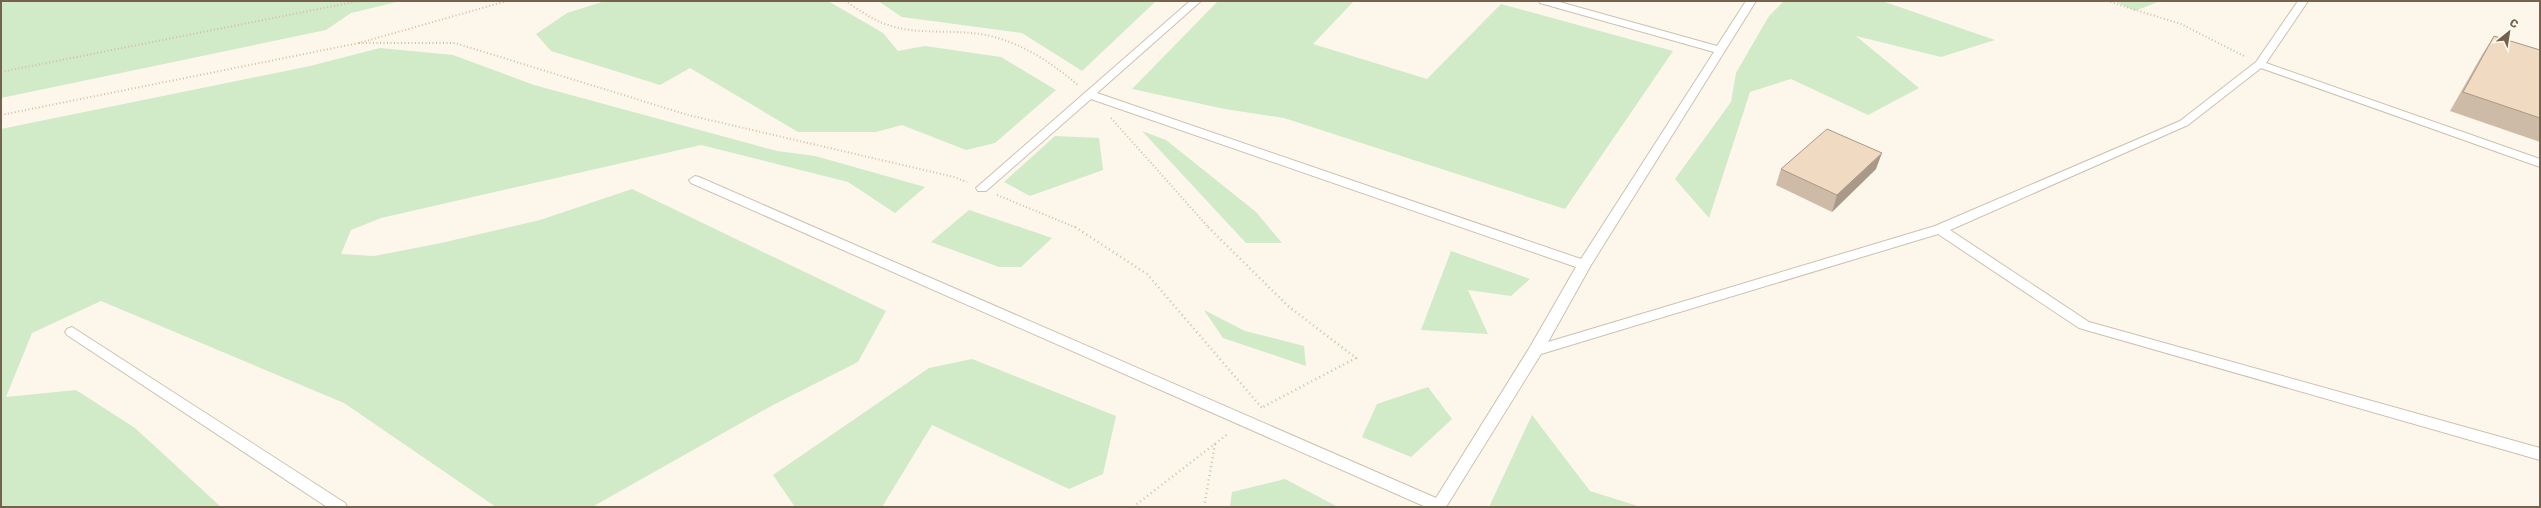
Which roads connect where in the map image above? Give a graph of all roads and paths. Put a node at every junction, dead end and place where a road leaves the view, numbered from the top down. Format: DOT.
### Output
graph roads {
  1 [pos="359,1"];
  2 [pos="507,1"];
  3 [pos="845,1"];
  4 [pos="1196,1"];
  5 [pos="1544,1"];
  6 [pos="1751,1"];
  7 [pos="2108,1"];
  8 [pos="2303,1"];
  9 [pos="359,43"];
  10 [pos="1720,50"];
  11 [pos="2260,64"];
  12 [pos="1,72"];
  13 [pos="1089,94"];
  14 [pos="1,115"];
  15 [pos="1110,117"];
  16 [pos="2540,164"];
  17 [pos="695,180"];
  18 [pos="982,188"];
  19 [pos="1940,229"];
  20 [pos="1584,265"];
  21 [pos="72,332"];
  22 [pos="1536,350"];
  23 [pos="1356,358"];
  24 [pos="1262,408"];
  25 [pos="1215,443"];
  26 [pos="2540,454"];
  27 [pos="339,507"];
  28 [pos="1204,507"];
  29 [pos="1438,507"];
  1 -- 12 [label="path"];
  2 -- 9 [label="path"];
  3 -- 13 [label="path"];
  4 -- 13 [label="lane"];
  5 -- 10 [label="lane"];
  6 -- 10 [label="lane"];
  7 -- 11 [label="path"];
  8 -- 11 [label="lane"];
  9 -- 14 [label="path"];
  9 -- 18 [label="path"];
  10 -- 20 [label="lane"];
  11 -- 16 [label="lane"];
  11 -- 19 [label="lane"];
  13 -- 18 [label="lane"];
  13 -- 20 [label="lane"];
  15 -- 23 [label="path"];
  17 -- 29 [label="lane"];
  18 -- 24 [label="path"];
  19 -- 22 [label="lane"];
  19 -- 26 [label="lane"];
  20 -- 22 [label="lane"];
  21 -- 27 [label="lane"];
  22 -- 29 [label="lane"];
  25 -- 28 [label="path"];
}
